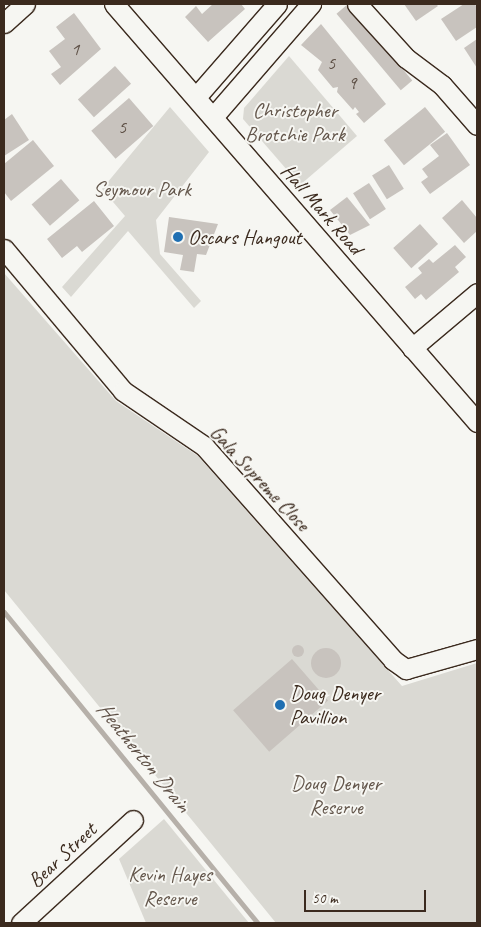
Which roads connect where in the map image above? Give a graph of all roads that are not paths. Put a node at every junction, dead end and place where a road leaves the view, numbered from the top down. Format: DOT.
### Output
graph roads {
  1 [pos="25,4"];
  2 [pos="114,4"];
  3 [pos="277,4"];
  4 [pos="311,4"];
  5 [pos="357,4"];
  6 [pos="4,23"];
  7 [pos="196,97"];
  8 [pos="213,117"];
  9 [pos="477,125"];
  10 [pos="4,249"];
  11 [pos="477,293"];
  12 [pos="412,348"];
  13 [pos="477,422"];
  14 [pos="477,649"];
  15 [pos="133,820"];
  16 [pos="21,923"];
  1 -- 6 [label="street"];
  2 -- 7 [label="street, Hall Mark Road"];
  3 -- 7 [label="street"];
  4 -- 8 [label="street"];
  5 -- 9 [label="street"];
  7 -- 8 [label="street, Hall Mark Road"];
  8 -- 12 [label="street, Hall Mark Road"];
  10 -- 14 [label="street, Gala Supreme Close"];
  11 -- 12 [label="street"];
  12 -- 13 [label="street, Hall Mark Road"];
  15 -- 16 [label="street, Bear Street"];
}
